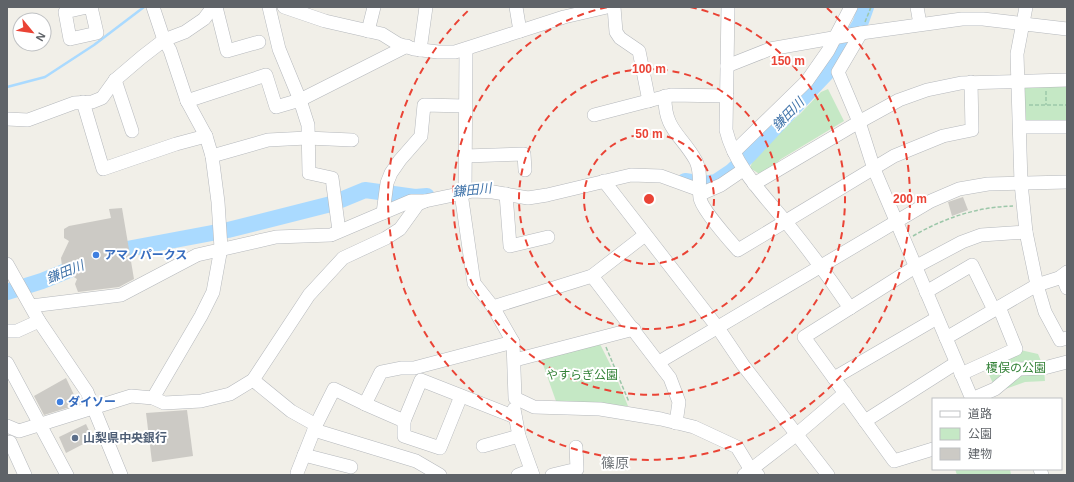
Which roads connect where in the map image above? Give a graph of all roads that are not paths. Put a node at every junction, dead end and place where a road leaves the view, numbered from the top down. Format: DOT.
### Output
graph roads {
  1 [pos="87,7"];
  2 [pos="90,7"];
  3 [pos="153,7"];
  4 [pos="214,7"];
  5 [pos="269,7"];
  6 [pos="284,7"];
  7 [pos="374,7"];
  8 [pos="426,7"];
  9 [pos="516,7"];
  10 [pos="606,7"];
  11 [pos="728,7"];
  12 [pos="851,7"];
  13 [pos="917,7"];
  14 [pos="1026,7"];
  15 [pos="1022,22"];
  16 [pos="920,24"];
  17 [pos="1067,29"];
  18 [pos="368,31"];
  19 [pos="520,31"];
  20 [pos="861,33"];
  21 [pos="836,38"];
  22 [pos="164,40"];
  23 [pos="258,42"];
  24 [pos="407,46"];
  25 [pos="466,49"];
  26 [pos="420,50"];
  27 [pos="727,66"];
  28 [pos="115,80"];
  29 [pos="1018,80"];
  30 [pos="1067,80"];
  31 [pos="971,82"];
  32 [pos="665,96"];
  33 [pos="726,96"];
  34 [pos="300,100"];
  35 [pos="649,100"];
  36 [pos="188,101"];
  37 [pos="83,102"];
  38 [pos="465,106"];
  39 [pos="594,115"];
  40 [pos="7,118"];
  41 [pos="859,122"];
  42 [pos="1020,127"];
  43 [pos="1067,127"];
  44 [pos="132,131"];
  45 [pos="206,136"];
  46 [pos="307,138"];
  47 [pos="352,140"];
  48 [pos="734,152"];
  49 [pos="212,156"];
  50 [pos="465,156"];
  51 [pos="874,169"];
  52 [pos="525,170"];
  53 [pos="743,170"];
  54 [pos="604,181"];
  55 [pos="1067,182"];
  56 [pos="1021,183"];
  57 [pos="754,184"];
  58 [pos="700,190"];
  59 [pos="463,193"];
  60 [pos="506,194"];
  61 [pos="425,201"];
  62 [pos="383,213"];
  63 [pos="896,222"];
  64 [pos="786,223"];
  65 [pos="339,231"];
  66 [pos="1026,232"];
  67 [pos="644,235"];
  68 [pos="548,236"];
  69 [pos="221,248"];
  70 [pos="7,264"];
  71 [pos="821,267"];
  72 [pos="915,267"];
  73 [pos="1063,275"];
  74 [pos="592,276"];
  75 [pos="1037,285"];
  76 [pos="1067,288"];
  77 [pos="926,292"];
  78 [pos="31,306"];
  79 [pos="493,307"];
  80 [pos="850,308"];
  81 [pos="996,309"];
  82 [pos="937,318"];
  83 [pos="39,321"];
  84 [pos="718,328"];
  85 [pos="634,329"];
  86 [pos="7,330"];
  87 [pos="946,338"];
  88 [pos="1067,338"];
  89 [pos="513,342"];
  90 [pos="1010,352"];
  91 [pos="515,360"];
  92 [pos="659,362"];
  93 [pos="1067,362"];
  94 [pos="7,363"];
  95 [pos="959,369"];
  96 [pos="1019,369"];
  97 [pos="834,378"];
  98 [pos="253,380"];
  99 [pos="845,393"];
  100 [pos="461,396"];
  101 [pos="153,398"];
  102 [pos="516,398"];
  103 [pos="972,398"];
  104 [pos="974,398"];
  105 [pos="365,404"];
  106 [pos="94,408"];
  107 [pos="515,416"];
  108 [pos="404,421"];
  109 [pos="865,421"];
  110 [pos="676,423"];
  111 [pos="41,425"];
  112 [pos="315,427"];
  113 [pos="13,428"];
  114 [pos="797,434"];
  115 [pos="519,436"];
  116 [pos="8,444"];
  117 [pos="483,446"];
  118 [pos="576,447"];
  119 [pos="932,449"];
  120 [pos="304,455"];
  121 [pos="351,467"];
  122 [pos="297,473"];
  123 [pos="532,473"];
  124 [pos="751,473"];
  125 [pos="25,475"];
  126 [pos="67,475"];
  127 [pos="121,475"];
  128 [pos="440,475"];
  129 [pos="518,475"];
  130 [pos="552,475"];
  131 [pos="828,475"];
  1 -- 2 [label="street"];
  3 -- 22 [label="street"];
  4 -- 22 [label="street"];
  4 -- 23 [label="street"];
  5 -- 34 [label="street"];
  6 -- 18 [label="street"];
  7 -- 18 [label="street"];
  8 -- 26 [label="street"];
  9 -- 19 [label="street"];
  10 -- 19 [label="street"];
  10 -- 35 [label="street"];
  11 -- 27 [label="street"];
  12 -- 21 [label="street"];
  13 -- 16 [label="street"];
  14 -- 15 [label="street"];
  15 -- 16 [label="street"];
  15 -- 17 [label="street"];
  15 -- 29 [label="street"];
  16 -- 20 [label="street"];
  18 -- 24 [label="street"];
  19 -- 25 [label="street"];
  20 -- 21 [label="street"];
  20 -- 41 [label="street"];
  21 -- 27 [label="street"];
  21 -- 48 [label="street"];
  22 -- 28 [label="street"];
  22 -- 36 [label="street"];
  24 -- 26 [label="street"];
  24 -- 34 [label="street"];
  25 -- 26 [label="street"];
  25 -- 38 [label="street"];
  27 -- 33 [label="street"];
  28 -- 37 [label="street"];
  28 -- 44 [label="street"];
  29 -- 30 [label="street"];
  29 -- 31 [label="street"];
  29 -- 42 [label="street"];
  31 -- 41 [label="street"];
  31 -- 51 [label="street"];
  32 -- 33 [label="street"];
  32 -- 35 [label="street"];
  32 -- 58 [label="street"];
  33 -- 48 [label="street"];
  34 -- 36 [label="street"];
  34 -- 46 [label="street"];
  35 -- 39 [label="street"];
  36 -- 45 [label="street"];
  37 -- 40 [label="street"];
  37 -- 45 [label="street"];
  38 -- 50 [label="street"];
  38 -- 62 [label="street"];
  41 -- 51 [label="street"];
  41 -- 57 [label="street"];
  42 -- 43 [label="street"];
  42 -- 56 [label="street"];
  45 -- 49 [label="street"];
  46 -- 47 [label="street"];
  46 -- 49 [label="street"];
  46 -- 65 [label="street"];
  48 -- 53 [label="street"];
  49 -- 69 [label="street"];
  50 -- 52 [label="street"];
  50 -- 59 [label="street"];
  51 -- 63 [label="street"];
  51 -- 64 [label="street"];
  53 -- 57 [label="street"];
  53 -- 58 [label="street"];
  54 -- 58 [label="street"];
  54 -- 60 [label="street"];
  54 -- 67 [label="street"];
  55 -- 56 [label="street"];
  56 -- 63 [label="street"];
  56 -- 66 [label="street"];
  57 -- 64 [label="street"];
  58 -- 64 [label="street"];
  59 -- 60 [label="street"];
  59 -- 61 [label="street"];
  59 -- 79 [label="street"];
  60 -- 68 [label="street"];
  61 -- 62 [label="street"];
  61 -- 98 [label="street"];
  62 -- 65 [label="street"];
  63 -- 71 [label="street"];
  63 -- 72 [label="street"];
  64 -- 71 [label="street"];
  65 -- 69 [label="street"];
  66 -- 72 [label="street"];
  66 -- 75 [label="street"];
  67 -- 74 [label="street"];
  67 -- 84 [label="street"];
  69 -- 78 [label="street"];
  69 -- 101 [label="street"];
  70 -- 78 [label="street"];
  71 -- 80 [label="street"];
  71 -- 84 [label="street"];
  72 -- 77 [label="street"];
  72 -- 80 [label="street"];
  73 -- 75 [label="street"];
  73 -- 76 [label="street"];
  74 -- 79 [label="street"];
  74 -- 85 [label="street"];
  75 -- 81 [label="street"];
  75 -- 88 [label="street"];
  77 -- 81 [label="street"];
  77 -- 82 [label="street"];
  78 -- 83 [label="street"];
  79 -- 89 [label="street"];
  80 -- 97 [label="street"];
  81 -- 87 [label="street"];
  81 -- 90 [label="street"];
  82 -- 87 [label="street"];
  82 -- 97 [label="street"];
  83 -- 86 [label="street"];
  83 -- 106 [label="street"];
  84 -- 92 [label="street"];
  84 -- 114 [label="street"];
  85 -- 91 [label="street"];
  85 -- 92 [label="street"];
  87 -- 95 [label="street"];
  89 -- 91 [label="street"];
  89 -- 105 [label="street"];
  90 -- 95 [label="street"];
  90 -- 96 [label="street"];
  91 -- 102 [label="street"];
  92 -- 110 [label="street"];
  93 -- 96 [label="street"];
  94 -- 111 [label="street"];
  95 -- 103 [label="street"];
  95 -- 109 [label="street"];
  96 -- 104 [label="street"];
  97 -- 99 [label="street"];
  98 -- 101 [label="street"];
  98 -- 112 [label="street"];
  99 -- 109 [label="street"];
  99 -- 114 [label="street"];
  100 -- 107 [label="street"];
  100 -- 108 [label="street"];
  100 -- 108 [label="street"];
  101 -- 106 [label="street"];
  102 -- 107 [label="street"];
  102 -- 110 [label="street"];
  105 -- 108 [label="street"];
  105 -- 112 [label="street"];
  106 -- 111 [label="street"];
  106 -- 127 [label="street"];
  107 -- 115 [label="street"];
  109 -- 119 [label="street"];
  110 -- 124 [label="street"];
  111 -- 113 [label="street"];
  111 -- 126 [label="street"];
  112 -- 120 [label="street"];
  112 -- 128 [label="street"];
  113 -- 116 [label="street"];
  114 -- 124 [label="street"];
  114 -- 131 [label="street"];
  115 -- 117 [label="street"];
  115 -- 123 [label="street"];
  116 -- 125 [label="street"];
  118 -- 130 [label="street"];
  120 -- 121 [label="street"];
  120 -- 122 [label="street"];
  123 -- 129 [label="street"];
}
